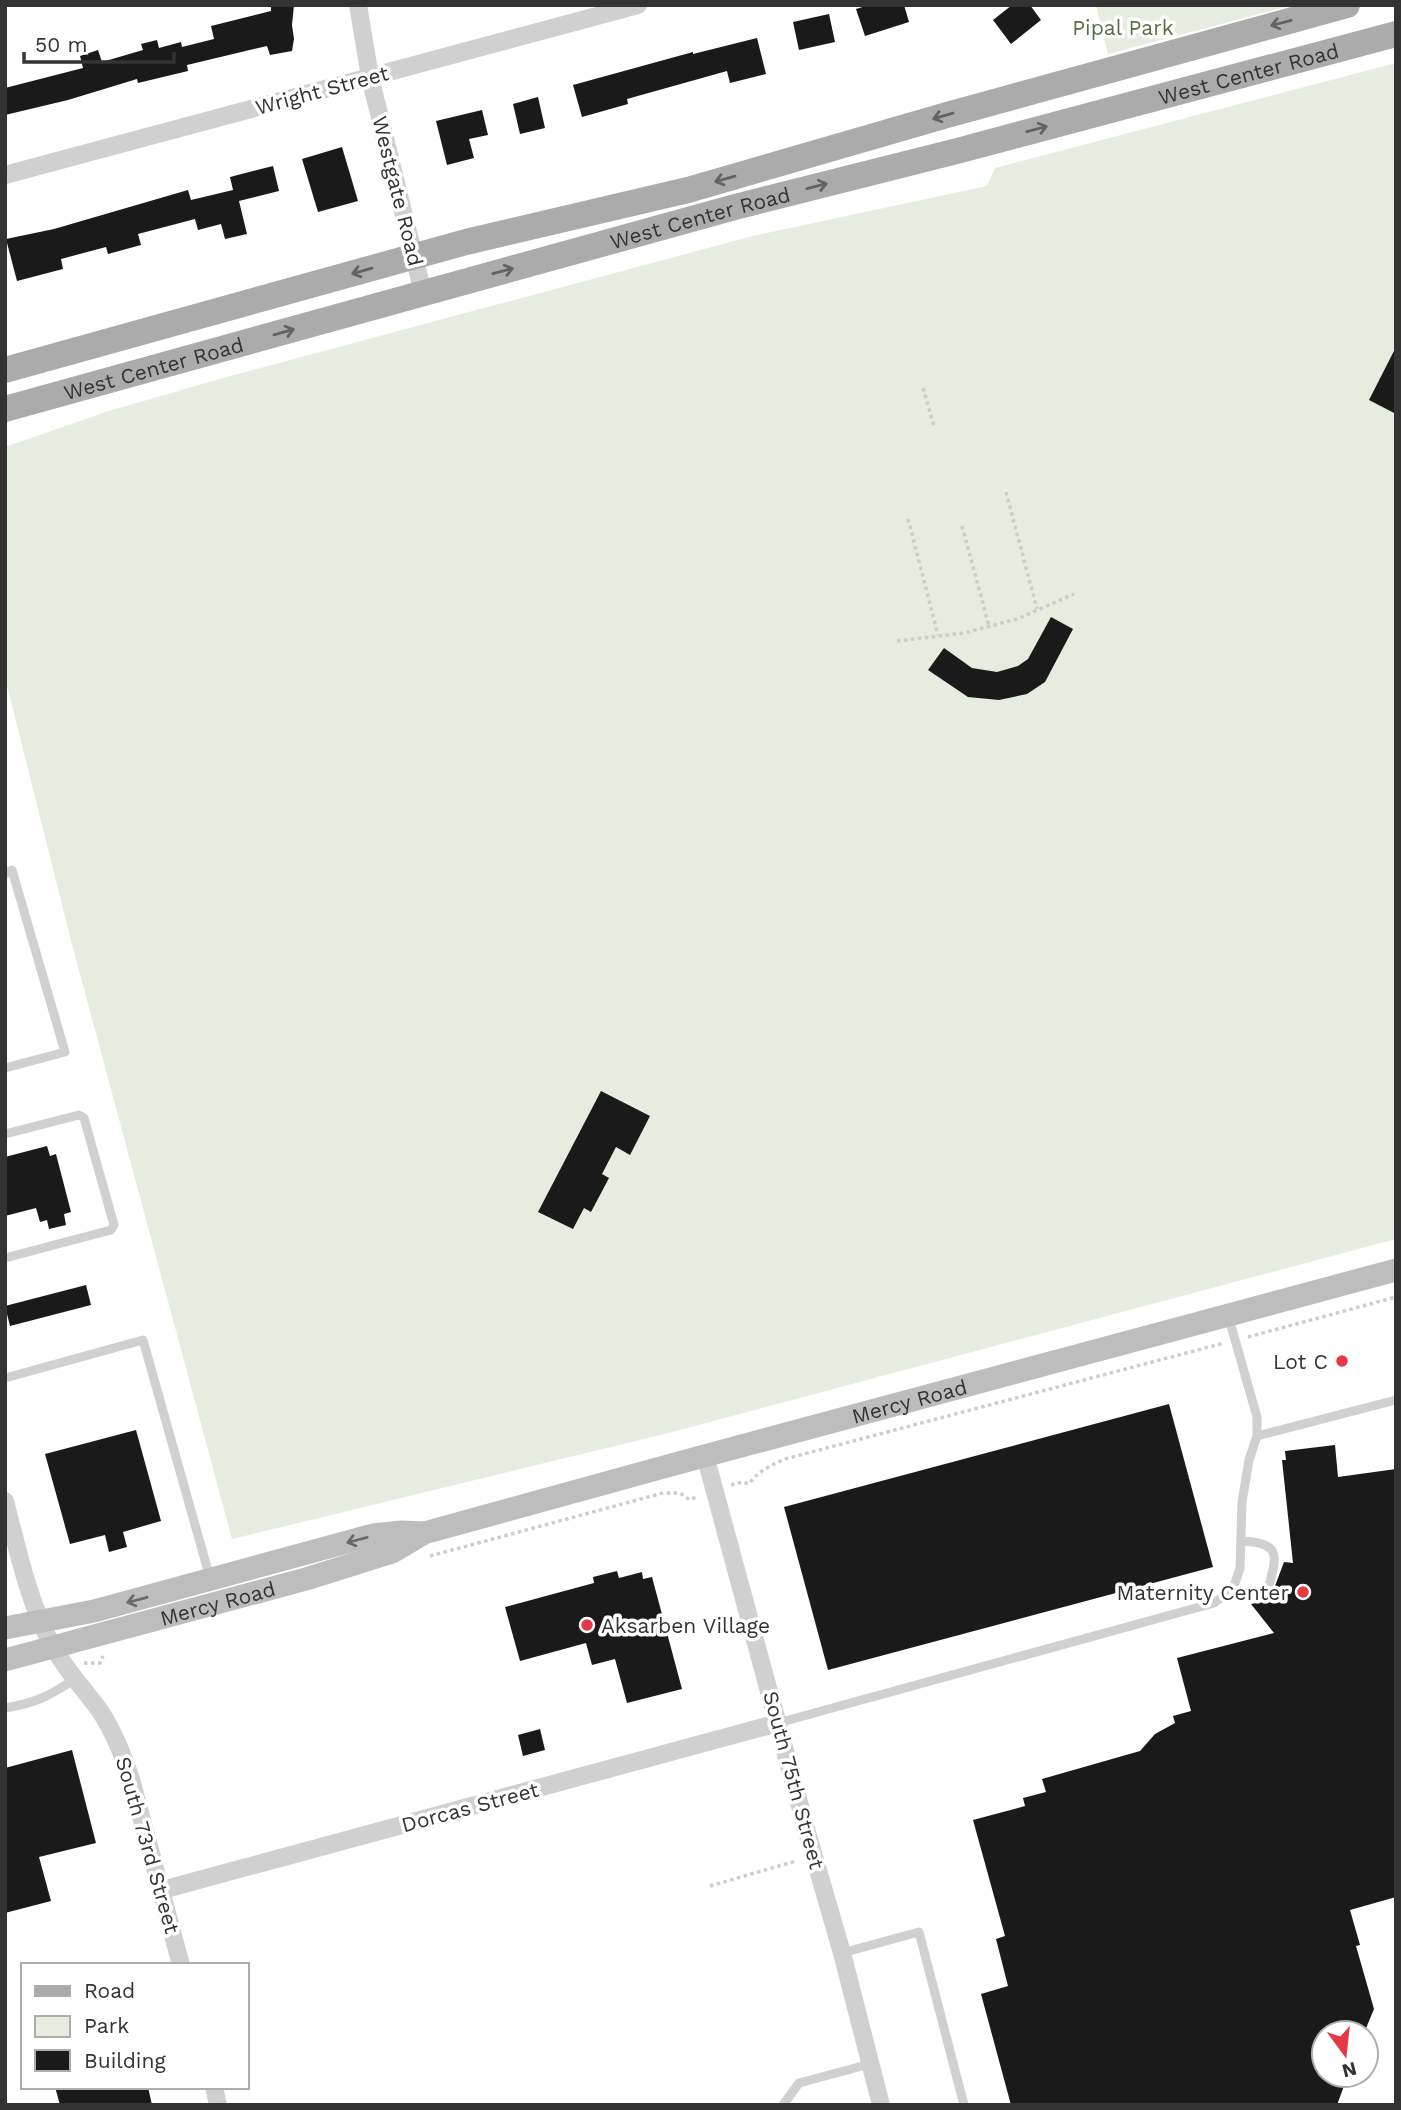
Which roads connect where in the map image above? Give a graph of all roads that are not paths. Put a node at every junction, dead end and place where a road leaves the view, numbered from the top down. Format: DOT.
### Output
graph roads {
  1 [pos="358,5"];
  2 [pos="638,5"];
  3 [pos="1347,5"];
  4 [pos="1396,34"];
  5 [pos="370,77"];
  6 [pos="5,176"];
  7 [pos="413,256"];
  8 [pos="423,293"];
  9 [pos="5,370"];
  10 [pos="5,409"];
  11 [pos="5,874"];
  12 [pos="5,1068"];
  13 [pos="5,1135"];
  14 [pos="5,1258"];
  15 [pos="1396,1270"];
  16 [pos="1228,1315"];
  17 [pos="5,1378"];
  18 [pos="1396,1400"];
  19 [pos="1257,1436"];
  20 [pos="705,1455"];
  21 [pos="5,1501"];
  22 [pos="424,1533"];
  23 [pos="1242,1541"];
  24 [pos="211,1580"];
  25 [pos="1233,1589"];
  26 [pos="40,1622"];
  27 [pos="5,1628"];
  28 [pos="53,1647"];
  29 [pos="5,1660"];
  30 [pos="75,1679"];
  31 [pos="5,1708"];
  32 [pos="778,1723"];
  33 [pos="162,1890"];
  34 [pos="842,1953"];
  35 [pos="180,1963"];
  36 [pos="870,2064"];
  37 [pos="783,2105"];
  38 [pos="881,2105"];
  39 [pos="964,2105"];
  1 -- 5 [label="street, Westgate Road"];
  2 -- 5 [label="street, Wright Street"];
  3 -- 7 [label="main road, West Center Road, one-way"];
  8 -- 4 [label="main road, West Center Road, one-way"];
  5 -- 6 [label="street, Wright Street"];
  5 -- 7 [label="street, Westgate Road"];
  7 -- 8 [label="street, Westgate Road"];
  7 -- 9 [label="main road, West Center Road, one-way"];
  10 -- 8 [label="main road, West Center Road, one-way"];
  11 -- 12 [label="lane"];
  13 -- 14 [label="lane"];
  15 -- 16 [label="main road, Mercy Road"];
  16 -- 19 [label="lane"];
  16 -- 20 [label="main road, Mercy Road"];
  17 -- 24 [label="lane"];
  18 -- 19 [label="lane"];
  19 -- 23 [label="lane"];
  20 -- 22 [label="main road, Mercy Road"];
  20 -- 32 [label="street, South 75th Street"];
  21 -- 26 [label="street, South 73rd Street"];
  22 -- 24 [label="main road, Mercy Road, one-way"];
  22 -- 28 [label="main road, Mercy Road"];
  23 -- 25 [label="lane"];
  23 -- 25 [label="lane"];
  24 -- 26 [label="main road, Mercy Road, one-way"];
  25 -- 32 [label="lane"];
  26 -- 27 [label="main road, Mercy Road"];
  26 -- 28 [label="street, South 73rd Street"];
  28 -- 29 [label="main road, Mercy Road"];
  28 -- 30 [label="street, South 73rd Street"];
  30 -- 31 [label="lane"];
  30 -- 33 [label="street, South 73rd Street"];
  32 -- 33 [label="street, Dorcas Street"];
  32 -- 34 [label="street, South 75th Street"];
  33 -- 35 [label="street, South 73rd Street"];
  34 -- 36 [label="street, South 75th Street"];
  34 -- 39 [label="lane"];
  36 -- 37 [label="lane"];
  36 -- 38 [label="street, South 75th Street"];
}
